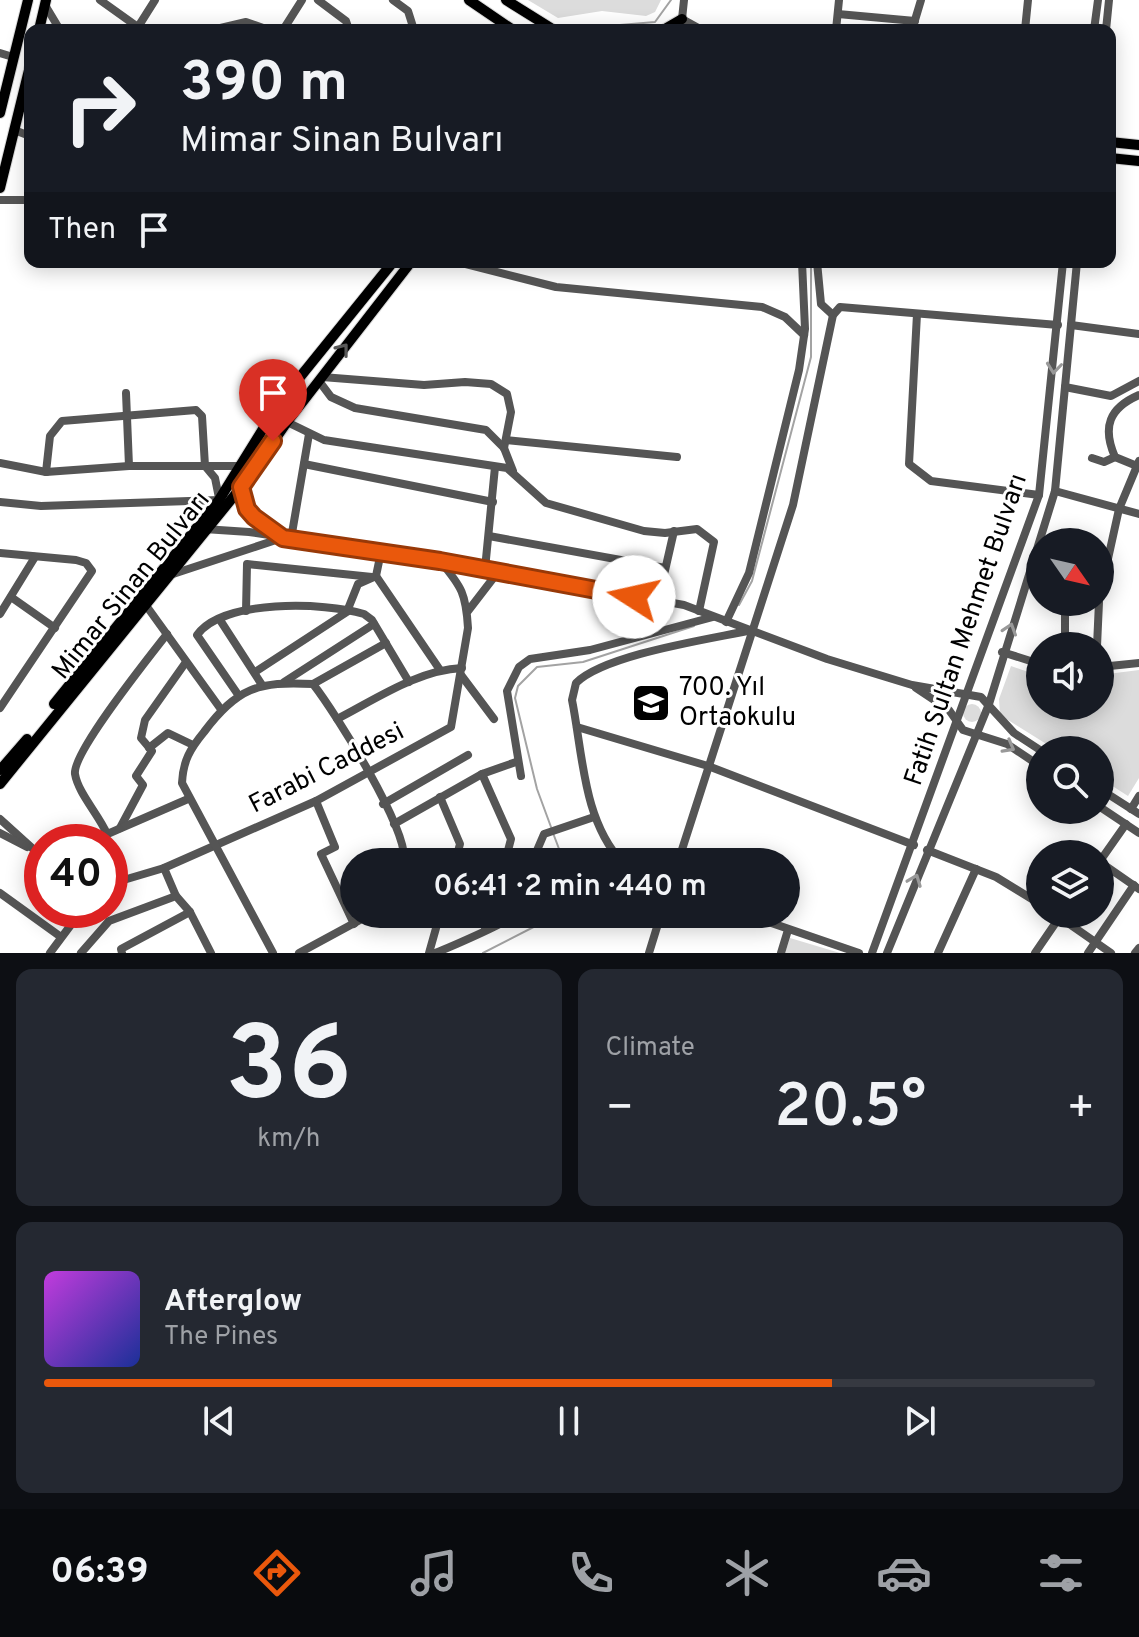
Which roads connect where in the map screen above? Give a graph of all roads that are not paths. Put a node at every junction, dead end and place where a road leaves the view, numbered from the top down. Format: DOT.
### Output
graph roads {
  1 [pos="28,0"];
  2 [pos="155,0"];
  3 [pos="302,0"];
  4 [pos="318,0"];
  5 [pos="393,0"];
  6 [pos="469,0"];
  7 [pos="506,0"];
  8 [pos="684,0"];
  9 [pos="839,0"];
  10 [pos="921,0"];
  11 [pos="1028,0"];
  12 [pos="1098,0"];
  13 [pos="1109,0"];
  14 [pos="103,1"];
  15 [pos="45,2"];
  16 [pos="838,14"];
  17 [pos="41,24"];
  18 [pos="56,24"];
  19 [pos="135,24"];
  20 [pos="142,24"];
  21 [pos="287,24"];
  22 [pos="347,24"];
  23 [pos="412,24"];
  24 [pos="504,24"];
  25 [pos="544,24"];
  26 [pos="679,24"];
  27 [pos="837,24"];
  28 [pos="901,24"];
  29 [pos="915,24"];
  30 [pos="1026,24"];
  31 [pos="1095,24"];
  32 [pos="1107,24"];
  33 [pos="0,53"];
  34 [pos="13,57"];
  35 [pos="24,90"];
  36 [pos="0,113"];
  37 [pos="14,130"];
  38 [pos="24,134"];
  39 [pos="1116,143"];
  40 [pos="1139,145"];
  41 [pos="1116,159"];
  42 [pos="1139,161"];
  43 [pos="0,188"];
  44 [pos="0,200"];
  45 [pos="24,200"];
  46 [pos="386,268"];
  47 [pos="406,268"];
  48 [pos="482,268"];
  49 [pos="802,268"];
  50 [pos="818,268"];
  51 [pos="1063,268"];
  52 [pos="1076,268"];
  53 [pos="917,314"];
  54 [pos="833,315"];
  55 [pos="1058,325"];
  56 [pos="1071,325"];
  57 [pos="1139,334"];
  58 [pos="804,335"];
  59 [pos="320,379"];
  60 [pos="1139,381"];
  61 [pos="1065,387"];
  62 [pos="126,393"];
  63 [pos="1139,395"];
  64 [pos="127,415"];
  65 [pos="287,422"];
  66 [pos="309,434"];
  67 [pos="505,444"];
  68 [pos="677,457"];
  69 [pos="1115,457"];
  70 [pos="1092,458"];
  71 [pos="0,463"];
  72 [pos="304,464"];
  73 [pos="1138,464"];
  74 [pos="129,466"];
  75 [pos="205,466"];
  76 [pos="242,466"];
  77 [pos="495,467"];
  78 [pos="46,472"];
  79 [pos="514,472"];
  80 [pos="234,478"];
  81 [pos="241,487"];
  82 [pos="1055,491"];
  83 [pos="1039,495"];
  84 [pos="0,502"];
  85 [pos="493,502"];
  86 [pos="220,505"];
  87 [pos="1119,509"];
  88 [pos="1139,514"];
  89 [pos="194,529"];
  90 [pos="207,529"];
  91 [pos="1114,530"];
  92 [pos="674,531"];
  93 [pos="489,536"];
  94 [pos="287,538"];
  95 [pos="381,552"];
  96 [pos="1,556"];
  97 [pos="35,557"];
  98 [pos="440,561"];
  99 [pos="665,568"];
  100 [pos="485,569"];
  101 [pos="498,572"];
  102 [pos="170,575"];
  103 [pos="374,577"];
  104 [pos="11,597"];
  105 [pos="658,601"];
  106 [pos="145,604"];
  107 [pos="349,610"];
  108 [pos="246,611"];
  109 [pos="699,611"];
  110 [pos="467,612"];
  111 [pos="0,614"];
  112 [pos="713,617"];
  113 [pos="220,620"];
  114 [pos="726,622"];
  115 [pos="374,624"];
  116 [pos="55,628"];
  117 [pos="753,630"];
  118 [pos="167,634"];
  119 [pos="386,643"];
  120 [pos="1002,652"];
  121 [pos="1026,660"];
  122 [pos="186,662"];
  123 [pos="1139,663"];
  124 [pos="1114,666"];
  125 [pos="440,670"];
  126 [pos="462,671"];
  127 [pos="255,672"];
  128 [pos="409,682"];
  129 [pos="281,684"];
  130 [pos="313,684"];
  131 [pos="262,685"];
  132 [pos="912,685"];
  133 [pos="239,696"];
  134 [pos="967,696"];
  135 [pos="989,704"];
  136 [pos="0,708"];
  137 [pos="220,708"];
  138 [pos="337,719"];
  139 [pos="494,719"];
  140 [pos="957,719"];
  141 [pos="577,727"];
  142 [pos="976,733"];
  143 [pos="1026,741"];
  144 [pos="193,745"];
  145 [pos="149,748"];
  146 [pos="468,755"];
  147 [pos="1026,757"];
  148 [pos="516,762"];
  149 [pos="708,766"];
  150 [pos="0,770"];
  151 [pos="369,774"];
  152 [pos="482,774"];
  153 [pos="521,776"];
  154 [pos="0,784"];
  155 [pos="1139,796"];
  156 [pos="440,797"];
  157 [pos="1114,798"];
  158 [pos="188,799"];
  159 [pos="316,801"];
  160 [pos="383,804"];
  161 [pos="1135,811"];
  162 [pos="1114,816"];
  163 [pos="594,817"];
  164 [pos="0,819"];
  165 [pos="101,824"];
  166 [pos="122,824"];
  167 [pos="394,824"];
  168 [pos="1126,824"];
  169 [pos="128,825"];
  170 [pos="0,833"];
  171 [pos="1139,833"];
  172 [pos="24,841"];
  173 [pos="1114,841"];
  174 [pos="914,845"];
  175 [pos="24,846"];
  176 [pos="215,846"];
  177 [pos="403,848"];
  178 [pos="459,848"];
  179 [pos="509,848"];
  180 [pos="536,848"];
  181 [pos="608,848"];
  182 [pos="682,848"];
  183 [pos="927,850"];
  184 [pos="164,868"];
  185 [pos="976,869"];
  186 [pos="1114,871"];
  187 [pos="128,879"];
  188 [pos="1136,887"];
  189 [pos="0,893"];
  190 [pos="340,894"];
  191 [pos="1026,895"];
  192 [pos="176,896"];
  193 [pos="190,912"];
  194 [pos="68,928"];
  195 [pos="347,928"];
  196 [pos="436,928"];
  197 [pos="488,928"];
  198 [pos="657,928"];
  199 [pos="783,928"];
  200 [pos="1051,928"];
  201 [pos="1077,928"];
  202 [pos="485,929"];
  203 [pos="788,930"];
  204 [pos="61,937"];
  205 [pos="324,941"];
  206 [pos="1096,942"];
  207 [pos="1139,948"];
  208 [pos="50,953"];
  209 [pos="81,953"];
  210 [pos="122,953"];
  211 [pos="211,953"];
  212 [pos="273,953"];
  213 [pos="299,953"];
  214 [pos="330,953"];
  215 [pos="429,953"];
  216 [pos="435,953"];
  217 [pos="649,953"];
  218 [pos="781,953"];
  219 [pos="859,953"];
  220 [pos="872,953"];
  221 [pos="887,953"];
  222 [pos="938,953"];
  223 [pos="1035,953"];
  224 [pos="1088,953"];
  225 [pos="1111,953"];
  226 [pos="1135,953"];
  1 -- 34 [label="main road"];
  2 -- 20 [label="street"];
  3 -- 21 [label="street"];
  4 -- 22 [label="street"];
  5 -- 23 [label="street"];
  6 -- 24 [label="main road"];
  7 -- 25 [label="main road"];
  8 -- 26 [label="street"];
  9 -- 16 [label="street"];
  10 -- 29 [label="street"];
  11 -- 30 [label="street"];
  12 -- 31 [label="street"];
  13 -- 32 [label="street"];
  14 -- 19 [label="street"];
  15 -- 17 [label="main road"];
  15 -- 18 [label="street"];
  16 -- 27 [label="street"];
  16 -- 28 [label="street"];
  33 -- 34 [label="street"];
  34 -- 36 [label="main road"];
  35 -- 37 [label="main road"];
  37 -- 38 [label="street"];
  37 -- 43 [label="main road"];
  39 -- 40 [label="main road"];
  41 -- 42 [label="main road"];
  44 -- 45 [label="street"];
  46 -- 76 [label="main road, Mimar Sinan Bulvarı"];
  59 -- 47 [label="main road, Mimar Sinan Bulvarı, one-way"];
  48 -- 58 [label="street"];
  49 -- 58 [label="street"];
  50 -- 54 [label="street"];
  51 -- 55 [label="street, Fatih Sultan Mehmet Bulvarı"];
  52 -- 56 [label="street, Fatih Sultan Mehmet Bulvarı"];
  53 -- 54 [label="street"];
  53 -- 55 [label="street"];
  53 -- 83 [label="street"];
  54 -- 117 [label="street"];
  55 -- 83 [label="street, Fatih Sultan Mehmet Bulvarı, one-way"];
  56 -- 57 [label="street"];
  56 -- 61 [label="street, Fatih Sultan Mehmet Bulvarı"];
  58 -- 114 [label="street"];
  59 -- 65 [label="main road, Mimar Sinan Bulvarı"];
  59 -- 67 [label="street"];
  59 -- 67 [label="street"];
  60 -- 61 [label="street"];
  61 -- 82 [label="street, Fatih Sultan Mehmet Bulvarı"];
  62 -- 64 [label="street"];
  63 -- 69 [label="street"];
  64 -- 74 [label="street"];
  64 -- 75 [label="street"];
  64 -- 78 [label="street"];
  65 -- 66 [label="street"];
  65 -- 81 [label="main road, Mimar Sinan Bulvarı"];
  66 -- 72 [label="street"];
  66 -- 77 [label="street"];
  67 -- 68 [label="street"];
  67 -- 79 [label="street"];
  69 -- 70 [label="street"];
  69 -- 73 [label="street"];
  71 -- 78 [label="street"];
  72 -- 85 [label="street"];
  72 -- 94 [label="street"];
  73 -- 87 [label="street"];
  74 -- 75 [label="street"];
  74 -- 78 [label="street"];
  75 -- 76 [label="street"];
  75 -- 86 [label="street"];
  76 -- 80 [label="main road, Mimar Sinan Bulvarı"];
  77 -- 79 [label="street"];
  77 -- 85 [label="street"];
  79 -- 92 [label="street"];
  80 -- 81 [label="street"];
  80 -- 86 [label="main road, Mimar Sinan Bulvarı"];
  81 -- 86 [label="main road, Mimar Sinan Bulvarı"];
  81 -- 94 [label="street"];
  82 -- 87 [label="street"];
  120 -- 82 [label="street, Fatih Sultan Mehmet Bulvarı, one-way"];
  83 -- 134 [label="street, Fatih Sultan Mehmet Bulvarı"];
  84 -- 86 [label="street"];
  85 -- 93 [label="street"];
  86 -- 89 [label="main road, Mimar Sinan Bulvarı"];
  86 -- 90 [label="main road, Mimar Sinan Bulvarı"];
  87 -- 88 [label="street"];
  87 -- 91 [label="street"];
  89 -- 90 [label="street"];
  89 -- 150 [label="main road, Mimar Sinan Bulvarı"];
  90 -- 94 [label="street"];
  90 -- 102 [label="main road, Mimar Sinan Bulvarı"];
  92 -- 99 [label="street"];
  92 -- 109 [label="street"];
  93 -- 99 [label="street"];
  93 -- 100 [label="street"];
  94 -- 95 [label="street"];
  94 -- 102 [label="street"];
  95 -- 98 [label="street"];
  95 -- 103 [label="street"];
  96 -- 97 [label="street"];
  97 -- 104 [label="street"];
  97 -- 116 [label="street"];
  98 -- 100 [label="street"];
  98 -- 110 [label="street"];
  99 -- 105 [label="street"];
  100 -- 101 [label="street"];
  101 -- 105 [label="street"];
  101 -- 110 [label="street"];
  102 -- 106 [label="main road, Mimar Sinan Bulvarı"];
  103 -- 107 [label="street"];
  103 -- 108 [label="street"];
  103 -- 125 [label="street"];
  104 -- 111 [label="street"];
  104 -- 116 [label="street"];
  105 -- 109 [label="street"];
  106 -- 118 [label="street"];
  106 -- 154 [label="main road, Mimar Sinan Bulvarı"];
  107 -- 108 [label="street"];
  107 -- 115 [label="street"];
  107 -- 127 [label="street"];
  108 -- 113 [label="street"];
  109 -- 112 [label="street"];
  110 -- 126 [label="street, Farabi Caddesi"];
  112 -- 114 [label="street"];
  112 -- 153 [label="street"];
  113 -- 127 [label="street"];
  113 -- 133 [label="street"];
  114 -- 117 [label="street"];
  115 -- 119 [label="street"];
  115 -- 129 [label="street"];
  116 -- 136 [label="street"];
  117 -- 132 [label="street"];
  117 -- 141 [label="street"];
  117 -- 149 [label="street"];
  118 -- 122 [label="street"];
  118 -- 165 [label="street"];
  119 -- 128 [label="street"];
  119 -- 130 [label="street"];
  120 -- 121 [label="street"];
  120 -- 135 [label="street, Fatih Sultan Mehmet Bulvarı"];
  122 -- 137 [label="street"];
  122 -- 145 [label="street"];
  123 -- 124 [label="street"];
  125 -- 126 [label="street"];
  125 -- 128 [label="street"];
  126 -- 139 [label="street"];
  126 -- 151 [label="street, Farabi Caddesi"];
  127 -- 131 [label="street"];
  128 -- 138 [label="street"];
  129 -- 130 [label="street"];
  129 -- 131 [label="street"];
  130 -- 138 [label="street"];
  131 -- 133 [label="street"];
  132 -- 134 [label="street"];
  132 -- 140 [label="street"];
  133 -- 137 [label="street"];
  134 -- 135 [label="street"];
  134 -- 140 [label="street, Fatih Sultan Mehmet Bulvarı"];
  135 -- 142 [label="street, Fatih Sultan Mehmet Bulvarı"];
  135 -- 143 [label="street"];
  137 -- 144 [label="street"];
  138 -- 151 [label="street"];
  140 -- 142 [label="street"];
  140 -- 174 [label="street, Fatih Sultan Mehmet Bulvarı"];
  141 -- 149 [label="street"];
  141 -- 163 [label="street"];
  142 -- 147 [label="street, one-way"];
  142 -- 183 [label="street, Fatih Sultan Mehmet Bulvarı"];
  144 -- 145 [label="street"];
  144 -- 158 [label="street"];
  145 -- 166 [label="street"];
  146 -- 160 [label="street"];
  148 -- 152 [label="street"];
  149 -- 174 [label="street"];
  149 -- 182 [label="street"];
  151 -- 159 [label="street, Farabi Caddesi"];
  151 -- 160 [label="street"];
  152 -- 156 [label="street"];
  152 -- 179 [label="street"];
  155 -- 161 [label="street"];
  156 -- 167 [label="street"];
  156 -- 178 [label="street"];
  157 -- 161 [label="street"];
  158 -- 169 [label="street"];
  158 -- 176 [label="street"];
  159 -- 176 [label="street, Farabi Caddesi"];
  159 -- 190 [label="street"];
  160 -- 167 [label="street"];
  162 -- 168 [label="street"];
  163 -- 180 [label="street"];
  163 -- 181 [label="street"];
  164 -- 172 [label="street"];
  167 -- 177 [label="street"];
  168 -- 171 [label="street"];
  168 -- 173 [label="street"];
  170 -- 175 [label="street"];
  174 -- 220 [label="street, Fatih Sultan Mehmet Bulvarı"];
  176 -- 184 [label="street, Farabi Caddesi"];
  176 -- 212 [label="street"];
  183 -- 185 [label="street"];
  221 -- 183 [label="street, Fatih Sultan Mehmet Bulvarı, one-way"];
  184 -- 187 [label="street, Farabi Caddesi"];
  184 -- 192 [label="street"];
  185 -- 191 [label="street"];
  185 -- 222 [label="street"];
  186 -- 188 [label="street"];
  188 -- 206 [label="street"];
  189 -- 204 [label="street"];
  192 -- 193 [label="street"];
  192 -- 209 [label="street"];
  193 -- 210 [label="street"];
  193 -- 211 [label="street"];
  194 -- 204 [label="street"];
  195 -- 205 [label="street"];
  196 -- 215 [label="street"];
  197 -- 202 [label="street"];
  198 -- 217 [label="street"];
  199 -- 203 [label="street"];
  200 -- 223 [label="street"];
  201 -- 206 [label="street"];
  202 -- 216 [label="street"];
  203 -- 218 [label="street"];
  203 -- 219 [label="street"];
  204 -- 208 [label="street"];
  205 -- 213 [label="street"];
  205 -- 214 [label="street"];
  206 -- 224 [label="street"];
  206 -- 225 [label="street"];
  207 -- 226 [label="street"];
}
